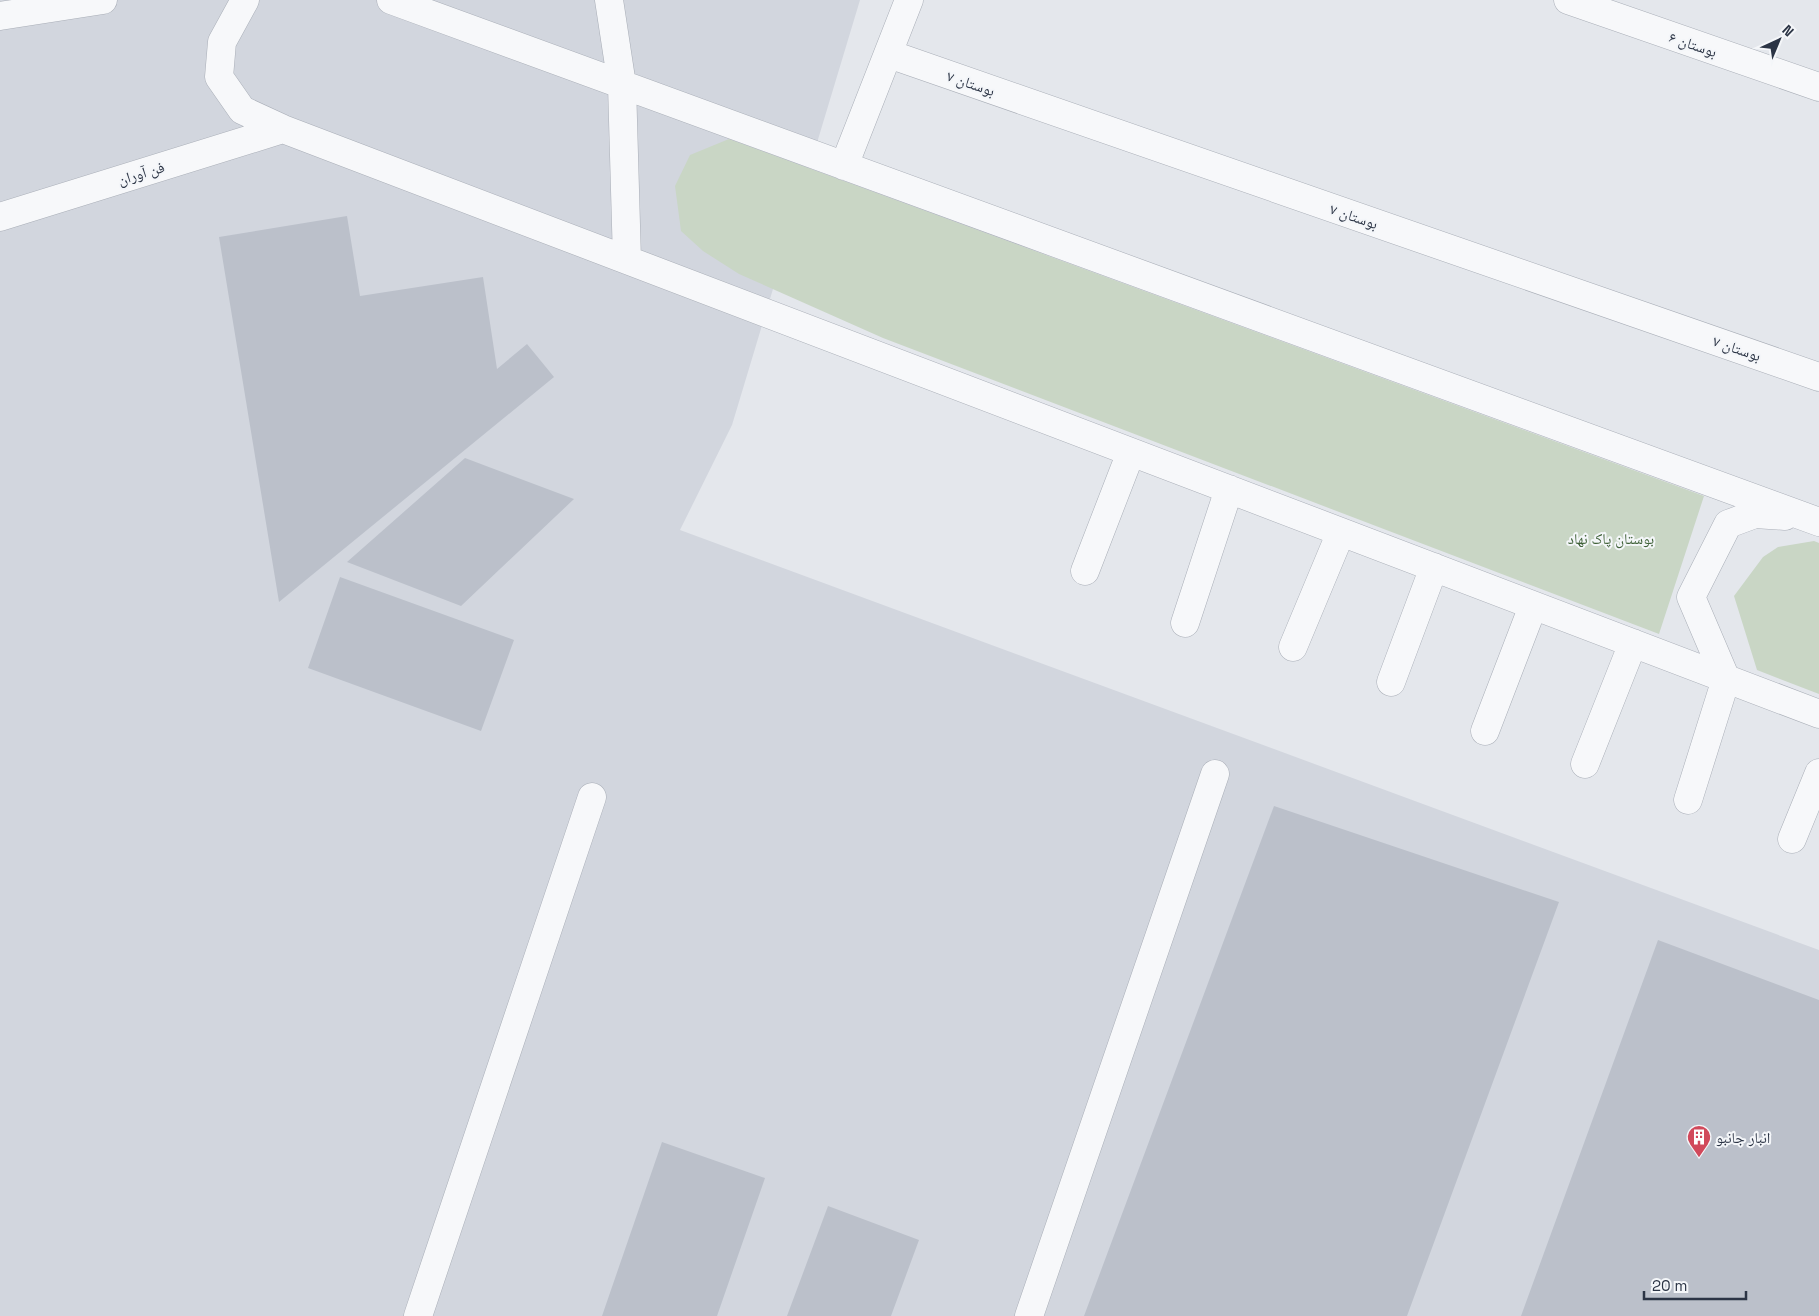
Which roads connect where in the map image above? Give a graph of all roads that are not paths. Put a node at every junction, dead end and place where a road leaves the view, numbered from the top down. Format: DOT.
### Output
graph roads {
  1 [pos="103,0"];
  2 [pos="245,0"];
  3 [pos="391,0"];
  4 [pos="610,0"];
  5 [pos="909,0"];
  6 [pos="1568,0"];
  7 [pos="0,16"];
  8 [pos="889,54"];
  9 [pos="622,85"];
  10 [pos="1819,87"];
  11 [pos="283,129"];
  12 [pos="844,166"];
  13 [pos="0,217"];
  14 [pos="627,260"];
  15 [pos="1819,377"];
  16 [pos="1131,452"];
  17 [pos="1229,489"];
  18 [pos="1813,520"];
  19 [pos="1341,532"];
  20 [pos="1434,568"];
  21 [pos="1086,571"];
  22 [pos="1534,606"];
  23 [pos="1185,623"];
  24 [pos="1633,643"];
  25 [pos="1293,646"];
  26 [pos="1726,679"];
  27 [pos="1390,682"];
  28 [pos="1819,714"];
  29 [pos="1485,731"];
  30 [pos="1585,764"];
  31 [pos="1819,773"];
  32 [pos="1215,774"];
  33 [pos="592,797"];
  34 [pos="1688,800"];
  35 [pos="1792,839"];
  36 [pos="418,1316"];
  37 [pos="1029,1316"];
  1 -- 7 [label="street"];
  2 -- 11 [label="street"];
  3 -- 9 [label="street"];
  4 -- 9 [label="street"];
  5 -- 8 [label="street"];
  6 -- 10 [label="street, بوستان ۶"];
  8 -- 12 [label="street"];
  8 -- 15 [label="street, بوستان ۷"];
  9 -- 12 [label="street"];
  9 -- 14 [label="street"];
  11 -- 13 [label="street, فن آوران"];
  11 -- 14 [label="street"];
  12 -- 18 [label="street"];
  14 -- 16 [label="street"];
  16 -- 17 [label="street"];
  16 -- 21 [label="street"];
  17 -- 19 [label="street"];
  17 -- 23 [label="street"];
  18 -- 26 [label="street"];
  19 -- 20 [label="street"];
  19 -- 25 [label="street"];
  20 -- 22 [label="street"];
  20 -- 27 [label="street"];
  22 -- 24 [label="street"];
  22 -- 29 [label="street"];
  24 -- 26 [label="street"];
  24 -- 30 [label="street"];
  26 -- 28 [label="street"];
  26 -- 34 [label="street"];
  31 -- 35 [label="street"];
  32 -- 37 [label="street"];
  33 -- 36 [label="street"];
}
